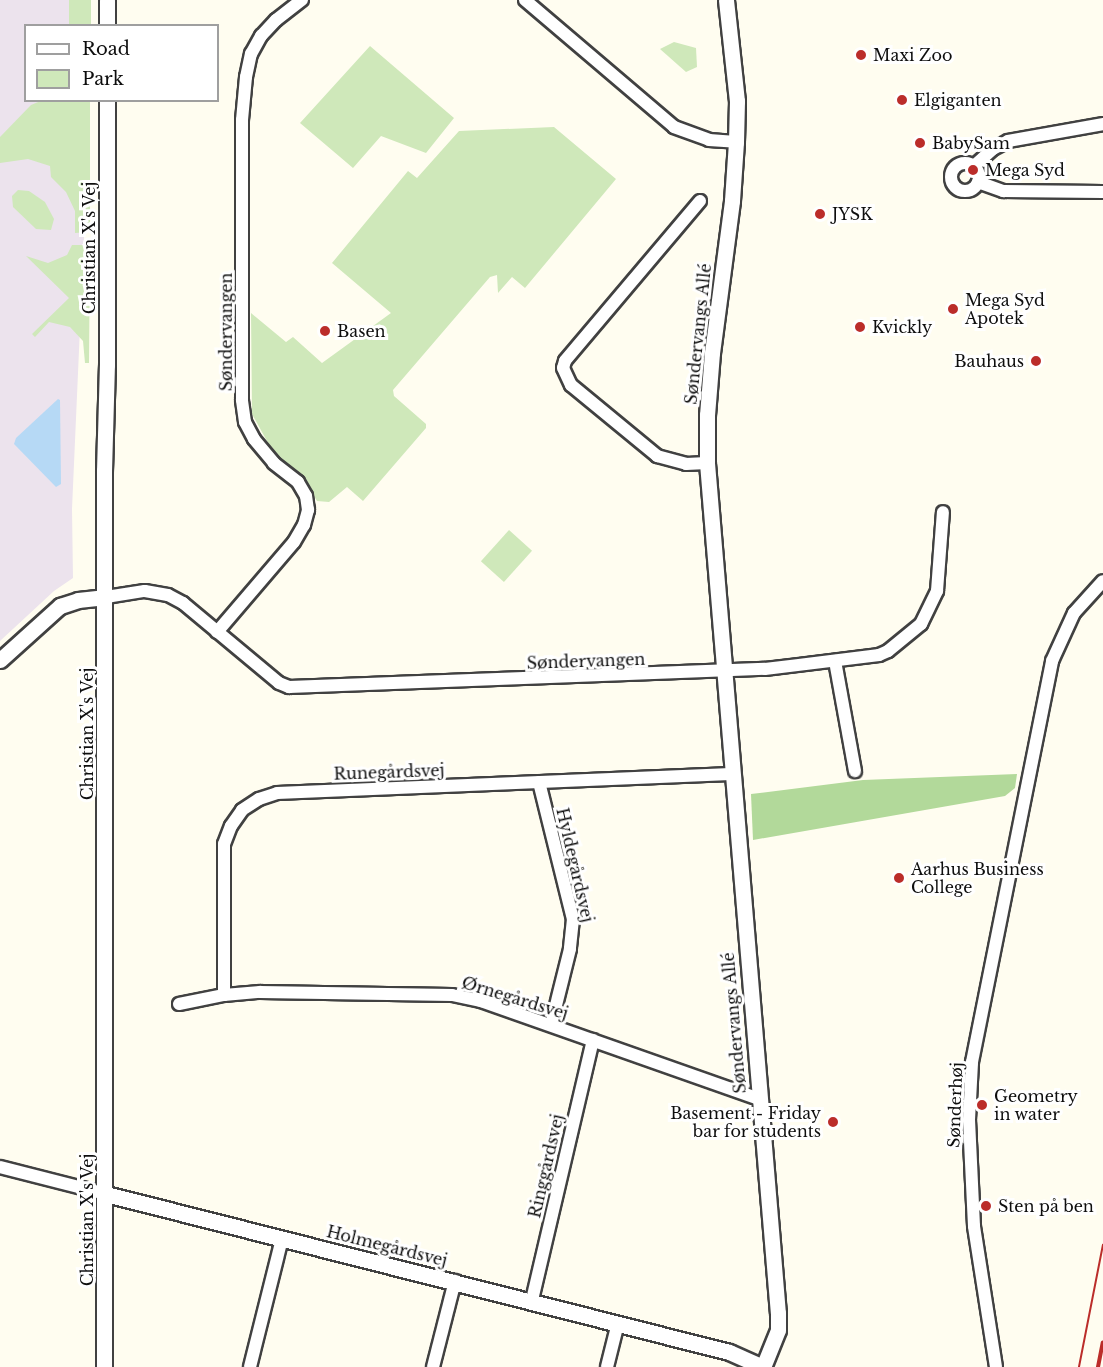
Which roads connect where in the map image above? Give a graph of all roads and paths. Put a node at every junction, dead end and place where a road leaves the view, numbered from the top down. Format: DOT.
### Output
graph roads {
  1 [pos="107,0"];
  2 [pos="302,0"];
  3 [pos="525,0"];
  4 [pos="726,0"];
  5 [pos="107,24"];
  6 [pos="107,102"];
  7 [pos="1103,124"];
  8 [pos="736,142"];
  9 [pos="974,166"];
  10 [pos="978,182"];
  11 [pos="1103,192"];
  12 [pos="700,201"];
  13 [pos="707,463"];
  14 [pos="943,512"];
  15 [pos="1103,581"];
  16 [pos="106,597"];
  17 [pos="217,632"];
  18 [pos="0,660"];
  19 [pos="835,661"];
  20 [pos="724,672"];
  21 [pos="855,771"];
  22 [pos="731,774"];
  23 [pos="539,782"];
  24 [pos="224,995"];
  25 [pos="179,1004"];
  26 [pos="551,1025"];
  27 [pos="592,1040"];
  28 [pos="759,1099"];
  29 [pos="0,1167"];
  30 [pos="106,1194"];
  31 [pos="282,1239"];
  32 [pos="455,1281"];
  33 [pos="532,1300"];
  34 [pos="618,1323"];
  35 [pos="104,1367"];
  36 [pos="250,1367"];
  37 [pos="433,1367"];
  38 [pos="607,1367"];
  39 [pos="762,1367"];
  40 [pos="996,1367"];
  1 -- 5 [label="street"];
  2 -- 17 [label="street, Søndervangen"];
  3 -- 8 [label="street"];
  4 -- 8 [label="street, Søndervangs Allé"];
  6 -- 16 [label="street, Christian X's Vej"];
  7 -- 9 [label="street"];
  8 -- 13 [label="street, Søndervangs Allé"];
  9 -- 10 [label="street"];
  9 -- 10 [label="street"];
  10 -- 11 [label="street"];
  12 -- 13 [label="street"];
  13 -- 20 [label="street, Søndervangs Allé"];
  14 -- 19 [label="street"];
  15 -- 40 [label="street, Sønderhøj"];
  16 -- 17 [label="street, Søndervangen"];
  16 -- 18 [label="street"];
  16 -- 30 [label="street, Christian X's Vej"];
  17 -- 20 [label="street, Søndervangen"];
  19 -- 20 [label="street"];
  19 -- 21 [label="street"];
  20 -- 22 [label="street, Søndervangs Allé"];
  22 -- 23 [label="street, Runegårdsvej"];
  22 -- 28 [label="street, Søndervangs Allé"];
  23 -- 24 [label="street, Runegårdsvej"];
  23 -- 26 [label="street, Hyldegårdsvej"];
  24 -- 25 [label="street, Ørnegårdsvej"];
  24 -- 26 [label="street, Ørnegårdsvej"];
  26 -- 27 [label="street, Ørnegårdsvej"];
  27 -- 28 [label="street, Ørnegårdsvej"];
  27 -- 33 [label="street, Ringgårdsvej"];
  28 -- 39 [label="street, Søndervangs Allé"];
  29 -- 30 [label="street, Holmegårdsvej"];
  30 -- 31 [label="street, Holmegårdsvej"];
  30 -- 35 [label="street, Christian X's Vej"];
  31 -- 32 [label="street, Holmegårdsvej"];
  31 -- 36 [label="street"];
  32 -- 33 [label="street, Holmegårdsvej"];
  32 -- 37 [label="street"];
  33 -- 34 [label="street, Holmegårdsvej"];
  34 -- 38 [label="street"];
  34 -- 39 [label="street, Holmegårdsvej"];
}
